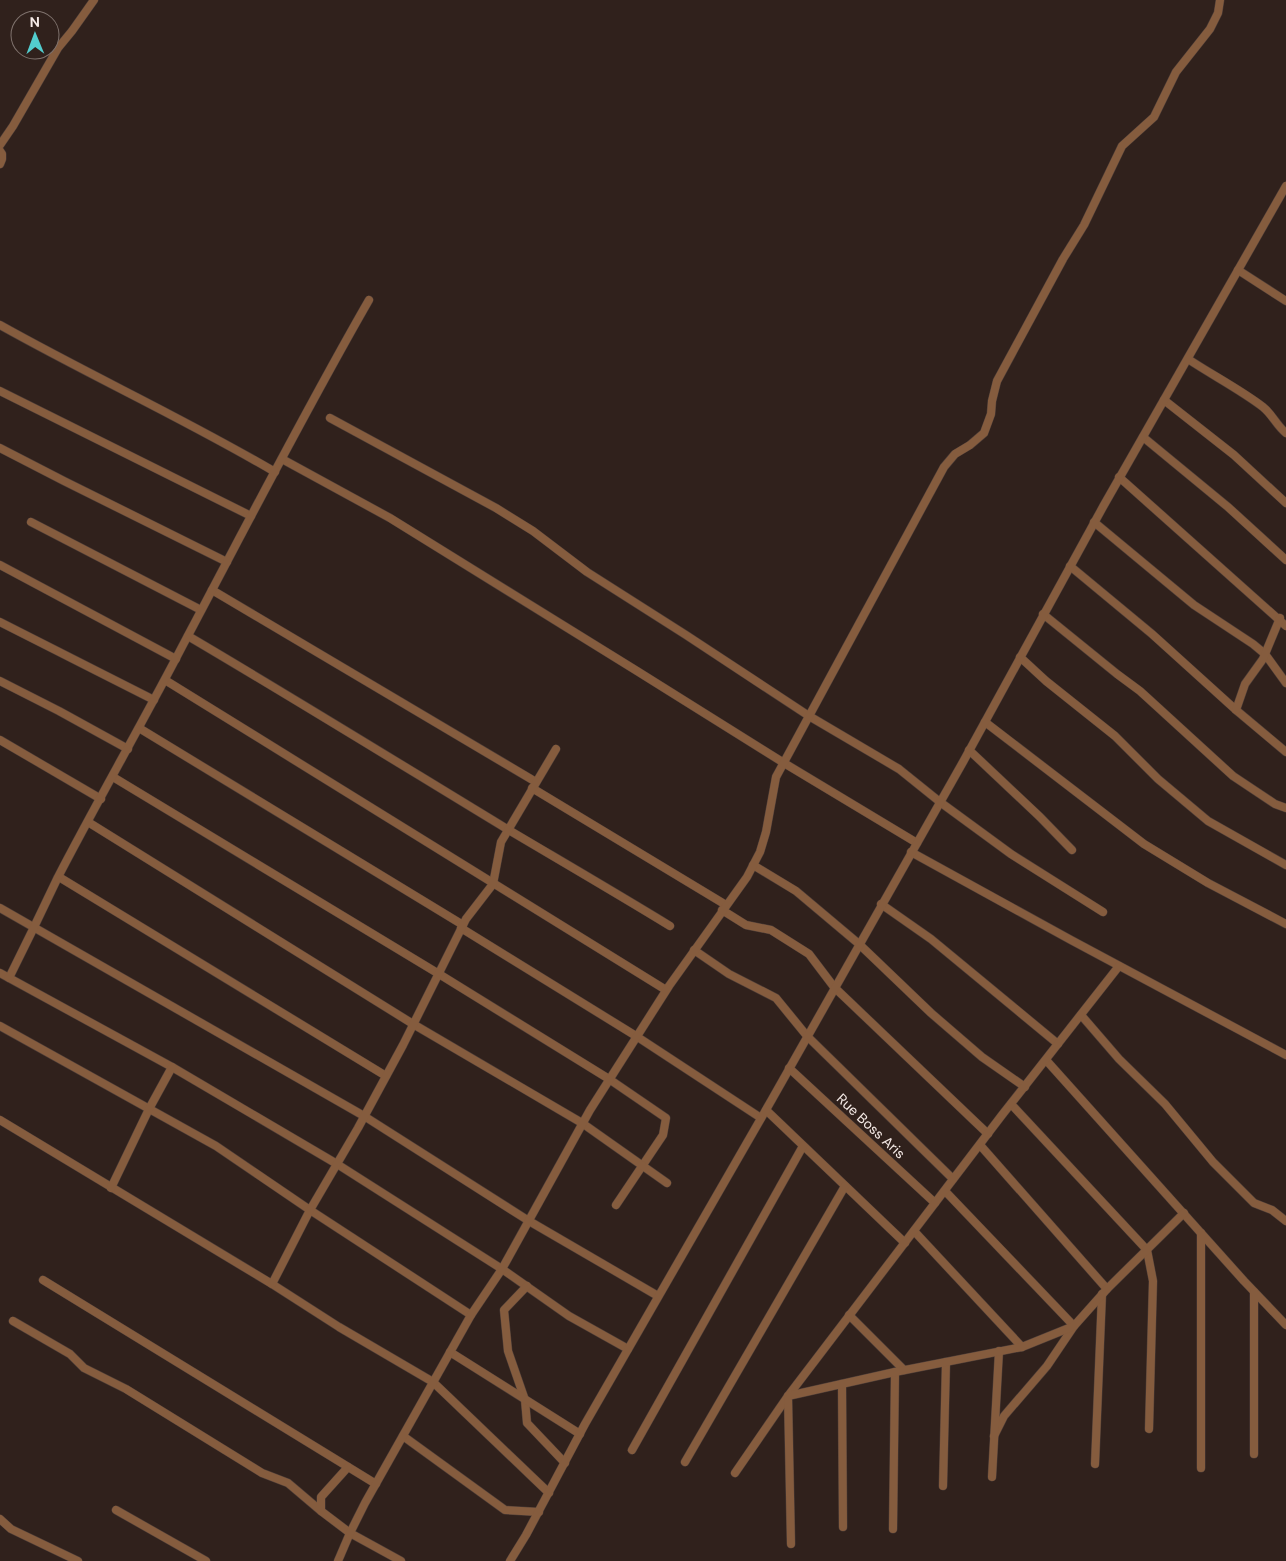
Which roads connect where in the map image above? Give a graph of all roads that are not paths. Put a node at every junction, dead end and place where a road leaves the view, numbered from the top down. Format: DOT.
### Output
graph roads {
  1 [pos="94,0"];
  2 [pos="1220,0"];
  3 [pos="0,145"];
  4 [pos="0,151"];
  5 [pos="0,164"];
  6 [pos="1286,186"];
  7 [pos="1238,270"];
  8 [pos="369,300"];
  9 [pos="1286,301"];
  10 [pos="0,325"];
  11 [pos="1188,359"];
  12 [pos="0,391"];
  13 [pos="1164,400"];
  14 [pos="330,418"];
  15 [pos="1286,433"];
  16 [pos="1142,437"];
  17 [pos="0,448"];
  18 [pos="282,459"];
  19 [pos="275,472"];
  20 [pos="1119,477"];
  21 [pos="1286,503"];
  22 [pos="251,516"];
  23 [pos="32,522"];
  24 [pos="1094,522"];
  25 [pos="1286,560"];
  26 [pos="227,562"];
  27 [pos="0,565"];
  28 [pos="1070,566"];
  29 [pos="212,590"];
  30 [pos="202,610"];
  31 [pos="1043,614"];
  32 [pos="1279,619"];
  33 [pos="0,622"];
  34 [pos="1286,626"];
  35 [pos="188,636"];
  36 [pos="1265,654"];
  37 [pos="1020,657"];
  38 [pos="176,659"];
  39 [pos="165,680"];
  40 [pos="0,681"];
  41 [pos="1286,683"];
  42 [pos="154,700"];
  43 [pos="1236,710"];
  44 [pos="809,716"];
  45 [pos="985,722"];
  46 [pos="139,728"];
  47 [pos="0,740"];
  48 [pos="1284,746"];
  49 [pos="128,749"];
  50 [pos="556,749"];
  51 [pos="969,750"];
  52 [pos="784,763"];
  53 [pos="113,777"];
  54 [pos="534,785"];
  55 [pos="101,799"];
  56 [pos="940,802"];
  57 [pos="1286,808"];
  58 [pos="88,822"];
  59 [pos="508,830"];
  60 [pos="917,843"];
  61 [pos="1072,850"];
  62 [pos="911,852"];
  63 [pos="753,865"];
  64 [pos="1286,865"];
  65 [pos="59,877"];
  66 [pos="493,884"];
  67 [pos="882,904"];
  68 [pos="724,907"];
  69 [pos="0,908"];
  70 [pos="1103,912"];
  71 [pos="1286,924"];
  72 [pos="462,926"];
  73 [pos="670,926"];
  74 [pos="34,927"];
  75 [pos="859,944"];
  76 [pos="694,950"];
  77 [pos="1119,966"];
  78 [pos="0,973"];
  79 [pos="438,974"];
  80 [pos="9,978"];
  81 [pos="834,987"];
  82 [pos="666,990"];
  83 [pos="1081,1015"];
  84 [pos="414,1024"];
  85 [pos="0,1026"];
  86 [pos="636,1036"];
  87 [pos="807,1036"];
  88 [pos="1058,1044"];
  89 [pos="1286,1055"];
  90 [pos="1046,1060"];
  91 [pos="172,1067"];
  92 [pos="789,1068"];
  93 [pos="386,1076"];
  94 [pos="609,1079"];
  95 [pos="1025,1087"];
  96 [pos="1011,1104"];
  97 [pos="149,1109"];
  98 [pos="766,1110"];
  99 [pos="364,1116"];
  100 [pos="761,1118"];
  101 [pos="0,1120"];
  102 [pos="582,1123"];
  103 [pos="988,1134"];
  104 [pos="980,1145"];
  105 [pos="803,1146"];
  106 [pos="337,1164"];
  107 [pos="643,1166"];
  108 [pos="954,1179"];
  109 [pos="667,1183"];
  110 [pos="845,1186"];
  111 [pos="111,1188"];
  112 [pos="945,1190"];
  113 [pos="935,1203"];
  114 [pos="616,1205"];
  115 [pos="310,1210"];
  116 [pos="1184,1213"];
  117 [pos="529,1220"];
  118 [pos="1286,1221"];
  119 [pos="914,1231"];
  120 [pos="1201,1233"];
  121 [pos="905,1243"];
  122 [pos="1147,1250"];
  123 [pos="502,1269"];
  124 [pos="43,1280"];
  125 [pos="272,1284"];
  126 [pos="527,1286"];
  127 [pos="1105,1292"];
  128 [pos="1254,1292"];
  129 [pos="658,1296"];
  130 [pos="471,1315"];
  131 [pos="849,1315"];
  132 [pos="12,1321"];
  133 [pos="1286,1325"];
  134 [pos="1074,1326"];
  135 [pos="1022,1347"];
  136 [pos="628,1349"];
  137 [pos="999,1351"];
  138 [pos="450,1352"];
  139 [pos="946,1362"];
  140 [pos="899,1371"];
  141 [pos="433,1382"];
  142 [pos="842,1384"];
  143 [pos="788,1396"];
  144 [pos="526,1400"];
  145 [pos="1150,1429"];
  146 [pos="580,1434"];
  147 [pos="403,1436"];
  148 [pos="994,1436"];
  149 [pos="632,1450"];
  150 [pos="1254,1454"];
  151 [pos="685,1462"];
  152 [pos="565,1463"];
  153 [pos="1095,1464"];
  154 [pos="348,1467"];
  155 [pos="1201,1468"];
  156 [pos="735,1473"];
  157 [pos="992,1477"];
  158 [pos="376,1484"];
  159 [pos="944,1486"];
  160 [pos="549,1493"];
  161 [pos="116,1510"];
  162 [pos="321,1511"];
  163 [pos="539,1512"];
  164 [pos="0,1519"];
  165 [pos="843,1527"];
  166 [pos="893,1529"];
  167 [pos="350,1532"];
  168 [pos="791,1544"];
  169 [pos="78,1561"];
  170 [pos="206,1561"];
  171 [pos="338,1561"];
  172 [pos="401,1561"];
  173 [pos="510,1561"];
  1 -- 3 [label="street"];
  2 -- 44 [label="street"];
  4 -- 5 [label="street"];
  6 -- 7 [label="street"];
  7 -- 9 [label="street"];
  7 -- 11 [label="street"];
  8 -- 18 [label="street"];
  10 -- 19 [label="street"];
  11 -- 13 [label="street"];
  11 -- 15 [label="street"];
  12 -- 22 [label="street"];
  13 -- 16 [label="street"];
  13 -- 21 [label="street"];
  14 -- 44 [label="street"];
  16 -- 20 [label="street"];
  16 -- 25 [label="street"];
  17 -- 26 [label="street"];
  18 -- 19 [label="street"];
  18 -- 52 [label="street"];
  19 -- 22 [label="street"];
  20 -- 24 [label="street"];
  20 -- 32 [label="street"];
  22 -- 26 [label="street"];
  23 -- 30 [label="street"];
  24 -- 28 [label="street"];
  24 -- 36 [label="street"];
  26 -- 29 [label="street"];
  27 -- 38 [label="street"];
  28 -- 31 [label="street"];
  28 -- 43 [label="street"];
  29 -- 30 [label="street"];
  29 -- 54 [label="street"];
  30 -- 35 [label="street"];
  31 -- 37 [label="street"];
  31 -- 57 [label="street"];
  32 -- 34 [label="street"];
  32 -- 36 [label="street"];
  33 -- 42 [label="street"];
  35 -- 38 [label="street"];
  35 -- 59 [label="street"];
  36 -- 41 [label="street"];
  36 -- 43 [label="street"];
  37 -- 45 [label="street"];
  37 -- 64 [label="street"];
  38 -- 39 [label="street"];
  39 -- 42 [label="street"];
  39 -- 66 [label="street"];
  40 -- 49 [label="street"];
  42 -- 46 [label="street"];
  43 -- 48 [label="street"];
  44 -- 52 [label="street"];
  44 -- 56 [label="street"];
  45 -- 51 [label="street"];
  45 -- 71 [label="street"];
  46 -- 49 [label="street"];
  46 -- 72 [label="street"];
  47 -- 55 [label="street"];
  49 -- 53 [label="street"];
  50 -- 54 [label="street"];
  51 -- 56 [label="street"];
  51 -- 61 [label="street"];
  52 -- 60 [label="street"];
  52 -- 63 [label="street"];
  53 -- 55 [label="street"];
  53 -- 79 [label="street"];
  54 -- 59 [label="street"];
  54 -- 68 [label="street"];
  55 -- 58 [label="street"];
  56 -- 60 [label="street"];
  56 -- 70 [label="street"];
  58 -- 65 [label="street"];
  58 -- 84 [label="street"];
  59 -- 66 [label="street"];
  59 -- 73 [label="street"];
  60 -- 62 [label="street"];
  62 -- 67 [label="street"];
  62 -- 77 [label="street"];
  63 -- 68 [label="street"];
  63 -- 75 [label="street"];
  65 -- 74 [label="street"];
  65 -- 93 [label="street"];
  66 -- 72 [label="street"];
  66 -- 82 [label="street"];
  67 -- 75 [label="street"];
  67 -- 88 [label="street"];
  68 -- 76 [label="street"];
  68 -- 81 [label="street"];
  69 -- 74 [label="street"];
  72 -- 79 [label="street"];
  72 -- 86 [label="street"];
  74 -- 80 [label="street"];
  74 -- 99 [label="street"];
  75 -- 81 [label="street"];
  75 -- 95 [label="street"];
  76 -- 82 [label="street"];
  76 -- 87 [label="street"];
  77 -- 83 [label="street"];
  77 -- 89 [label="street"];
  78 -- 80 [label="street"];
  79 -- 84 [label="street"];
  79 -- 94 [label="street"];
  80 -- 91 [label="street"];
  81 -- 87 [label="street"];
  81 -- 103 [label="street"];
  82 -- 86 [label="street"];
  83 -- 88 [label="street"];
  83 -- 118 [label="street"];
  84 -- 93 [label="street"];
  84 -- 102 [label="street"];
  85 -- 97 [label="street"];
  86 -- 94 [label="street"];
  86 -- 100 [label="street"];
  87 -- 92 [label="street"];
  87 -- 108 [label="street"];
  88 -- 90 [label="street"];
  90 -- 95 [label="street"];
  90 -- 116 [label="street"];
  91 -- 97 [label="street"];
  91 -- 106 [label="street"];
  92 -- 98 [label="street"];
  92 -- 113 [label="street, Rue Boss Aris"];
  93 -- 99 [label="street"];
  94 -- 102 [label="street"];
  94 -- 107 [label="street"];
  95 -- 96 [label="street"];
  96 -- 103 [label="street"];
  96 -- 122 [label="street"];
  97 -- 111 [label="street"];
  97 -- 115 [label="street"];
  98 -- 100 [label="street"];
  98 -- 105 [label="street"];
  99 -- 106 [label="street"];
  99 -- 117 [label="street"];
  100 -- 129 [label="street"];
  101 -- 111 [label="street"];
  102 -- 107 [label="street"];
  102 -- 117 [label="street"];
  103 -- 104 [label="street"];
  104 -- 108 [label="street"];
  104 -- 127 [label="street"];
  105 -- 110 [label="street"];
  105 -- 149 [label="street"];
  106 -- 115 [label="street"];
  106 -- 123 [label="street"];
  107 -- 109 [label="street"];
  107 -- 114 [label="street"];
  108 -- 112 [label="street"];
  110 -- 121 [label="street"];
  110 -- 151 [label="street"];
  111 -- 125 [label="street"];
  112 -- 113 [label="street"];
  112 -- 134 [label="street"];
  113 -- 119 [label="street"];
  115 -- 125 [label="street"];
  115 -- 130 [label="street"];
  116 -- 120 [label="street"];
  116 -- 122 [label="street"];
  117 -- 123 [label="street"];
  117 -- 129 [label="street"];
  119 -- 121 [label="street"];
  119 -- 135 [label="street"];
  120 -- 128 [label="street"];
  120 -- 155 [label="street"];
  121 -- 131 [label="street"];
  122 -- 127 [label="street"];
  122 -- 145 [label="street"];
  123 -- 126 [label="street"];
  123 -- 130 [label="street"];
  124 -- 154 [label="street"];
  125 -- 141 [label="street"];
  126 -- 136 [label="street"];
  126 -- 144 [label="street"];
  127 -- 134 [label="street"];
  127 -- 153 [label="street"];
  128 -- 133 [label="street"];
  128 -- 150 [label="street"];
  129 -- 136 [label="street"];
  130 -- 138 [label="street"];
  131 -- 140 [label="street"];
  131 -- 143 [label="street"];
  132 -- 162 [label="street"];
  134 -- 135 [label="street"];
  134 -- 148 [label="street"];
  135 -- 137 [label="street"];
  136 -- 146 [label="street"];
  137 -- 139 [label="street"];
  137 -- 148 [label="street"];
  138 -- 141 [label="street"];
  138 -- 144 [label="street"];
  139 -- 140 [label="street"];
  139 -- 159 [label="street"];
  140 -- 142 [label="street"];
  140 -- 166 [label="street"];
  141 -- 147 [label="street"];
  141 -- 160 [label="street"];
  142 -- 143 [label="street"];
  142 -- 165 [label="street"];
  143 -- 156 [label="street"];
  143 -- 168 [label="street"];
  144 -- 146 [label="street"];
  144 -- 152 [label="street"];
  146 -- 152 [label="street"];
  147 -- 158 [label="street"];
  147 -- 163 [label="street"];
  148 -- 157 [label="street"];
  152 -- 160 [label="street"];
  154 -- 158 [label="street"];
  154 -- 162 [label="street"];
  158 -- 167 [label="street"];
  160 -- 163 [label="street"];
  161 -- 170 [label="street"];
  162 -- 167 [label="street"];
  163 -- 173 [label="street"];
  164 -- 169 [label="street"];
  167 -- 171 [label="street"];
  167 -- 172 [label="street"];
}
